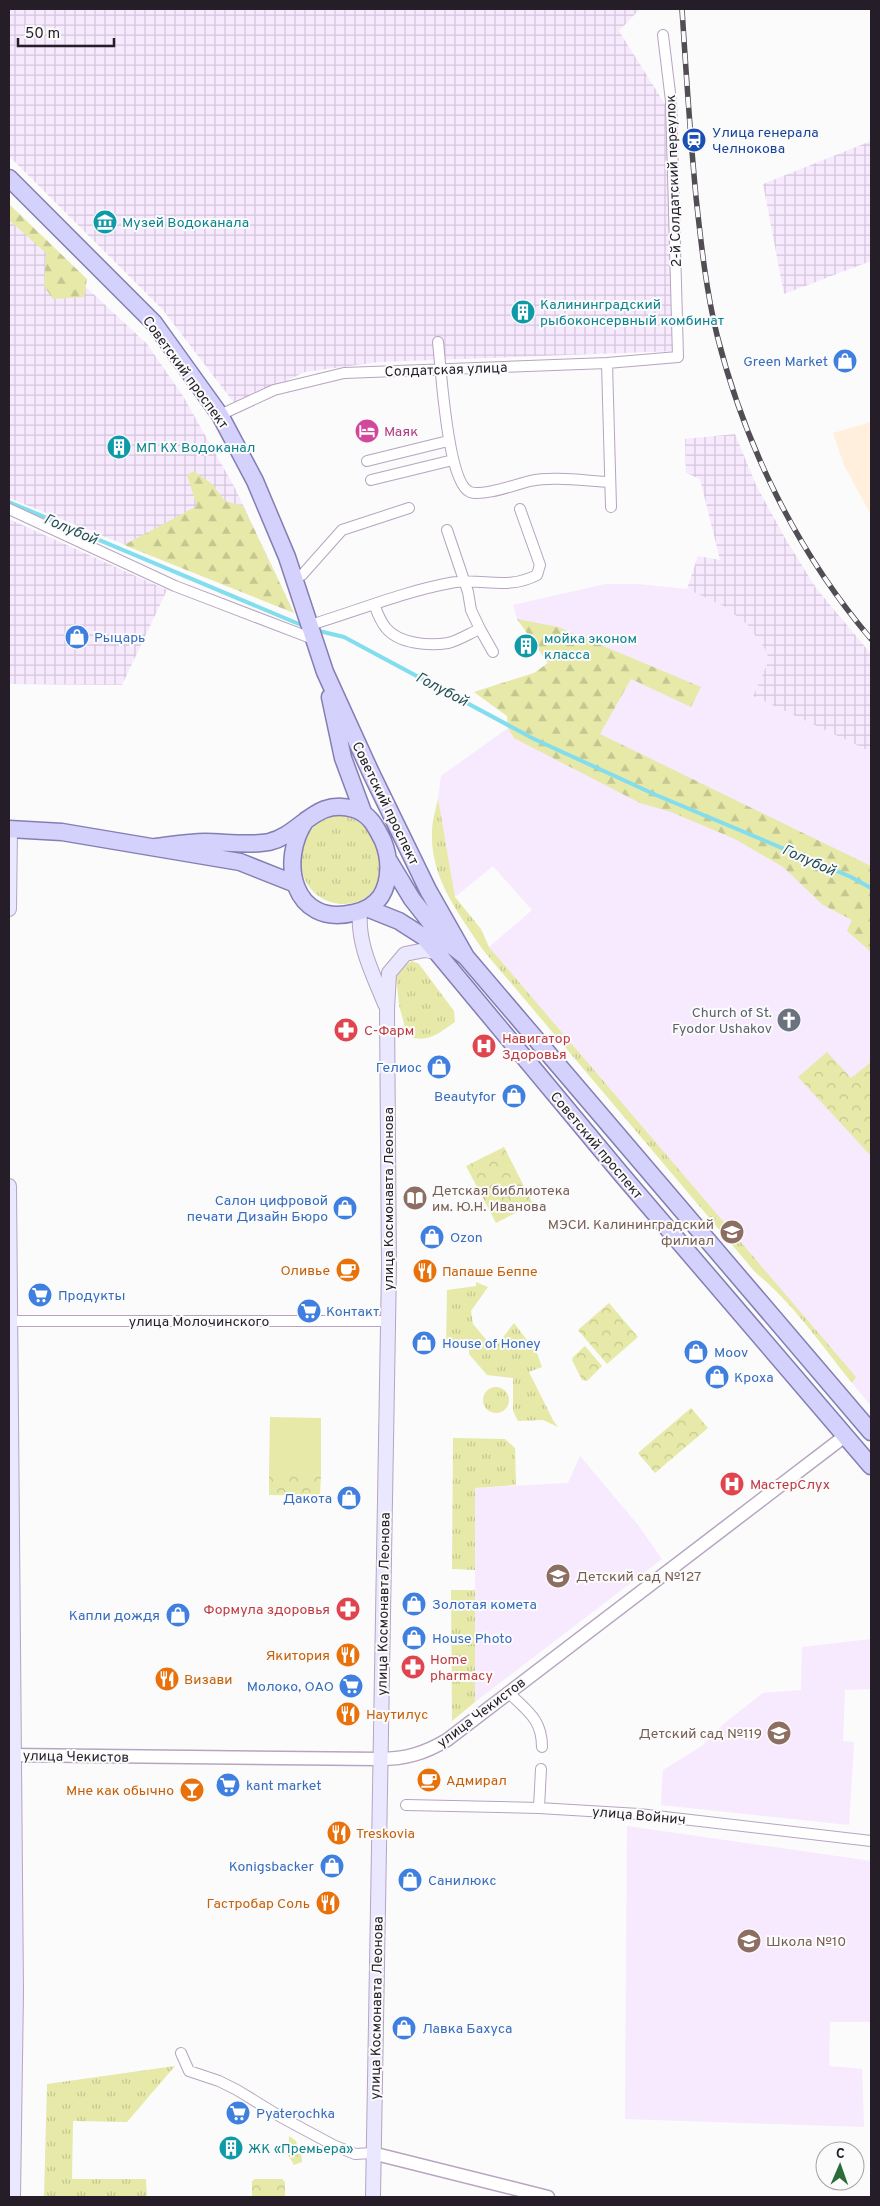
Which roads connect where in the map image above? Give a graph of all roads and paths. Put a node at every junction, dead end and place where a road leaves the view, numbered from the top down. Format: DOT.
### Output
graph roads {
  1 [pos="663,35"];
  2 [pos="9,178"];
  3 [pos="438,342"];
  4 [pos="678,357"];
  5 [pos="606,363"];
  6 [pos="441,368"];
  7 [pos="220,415"];
  8 [pos="448,441"];
  9 [pos="453,460"];
  10 [pos="367,461"];
  11 [pos="371,480"];
  12 [pos="610,482"];
  13 [pos="611,507"];
  14 [pos="409,508"];
  15 [pos="9,509"];
  16 [pos="520,509"];
  17 [pos="447,530"];
  18 [pos="299,576"];
  19 [pos="465,582"];
  20 [pos="374,604"];
  21 [pos="312,629"];
  22 [pos="480,629"];
  23 [pos="493,652"];
  24 [pos="325,672"];
  25 [pos="364,812"];
  26 [pos="306,820"];
  27 [pos="9,830"];
  28 [pos="156,847"];
  29 [pos="389,860"];
  30 [pos="293,883"];
  31 [pos="9,909"];
  32 [pos="364,910"];
  33 [pos="436,952"];
  34 [pos="466,957"];
  35 [pos="387,1010"];
  36 [pos="9,1186"];
  37 [pos="9,1321"];
  38 [pos="388,1321"];
  39 [pos="871,1432"];
  40 [pos="845,1436"];
  41 [pos="871,1466"];
  42 [pos="508,1692"];
  43 [pos="542,1747"];
  44 [pos="11,1755"];
  45 [pos="380,1759"];
  46 [pos="541,1769"];
  47 [pos="406,1806"];
  48 [pos="539,1808"];
  49 [pos="871,1841"];
  50 [pos="12,1992"];
  51 [pos="181,2053"];
  52 [pos="11,2114"];
  53 [pos="372,2153"];
  54 [pos="11,2171"];
  55 [pos="13,2197"];
  56 [pos="373,2197"];
  57 [pos="548,2197"];
  1 -- 4 [label="street, 2-й Солдатский переулок"];
  2 -- 7 [label="main road, Советский проспект"];
  3 -- 6 [label="street"];
  4 -- 5 [label="street, Солдатская улица"];
  5 -- 6 [label="street, Солдатская улица"];
  5 -- 12 [label="street"];
  6 -- 7 [label="street, Солдатская улица"];
  6 -- 8 [label="street"];
  7 -- 18 [label="main road, Советский проспект"];
  8 -- 9 [label="street"];
  8 -- 10 [label="street"];
  9 -- 11 [label="street"];
  9 -- 12 [label="street"];
  12 -- 13 [label="street"];
  14 -- 18 [label="street"];
  15 -- 21 [label="street"];
  16 -- 19 [label="street"];
  17 -- 19 [label="street"];
  18 -- 21 [label="main road, Советский проспект"];
  19 -- 20 [label="street"];
  19 -- 22 [label="street"];
  20 -- 21 [label="street"];
  20 -- 22 [label="street"];
  21 -- 24 [label="main road, Советский проспект"];
  22 -- 23 [label="street"];
  24 -- 25 [label="main road, Советский проспект"];
  24 -- 34 [label="main road, Советский проспект"];
  25 -- 26 [label="main road"];
  25 -- 29 [label="main road"];
  26 -- 28 [label="main road"];
  26 -- 30 [label="main road"];
  27 -- 28 [label="main road"];
  27 -- 31 [label="main road"];
  28 -- 30 [label="main road"];
  29 -- 32 [label="main road"];
  29 -- 34 [label="main road, Советский проспект"];
  30 -- 32 [label="main road"];
  32 -- 33 [label="main road, Советский проспект"];
  32 -- 35 [label="main road, улица Космонавта Леонова"];
  33 -- 35 [label="main road, улица Космонавта Леонова"];
  33 -- 40 [label="main road, Советский проспект"];
  34 -- 39 [label="main road, Советский проспект"];
  35 -- 38 [label="main road, улица Космонавта Леонова"];
  36 -- 37 [label="main road"];
  37 -- 38 [label="street, улица Молочинского"];
  37 -- 44 [label="main road"];
  38 -- 45 [label="main road, улица Космонавта Леонова"];
  40 -- 41 [label="main road, Советский проспект"];
  40 -- 42 [label="street, улица Чекистов"];
  42 -- 43 [label="street"];
  42 -- 45 [label="street, улица Чекистов"];
  44 -- 45 [label="street, улица Чекистов"];
  44 -- 50 [label="main road"];
  45 -- 53 [label="main road, улица Космонавта Леонова"];
  46 -- 48 [label="street"];
  47 -- 48 [label="street, улица Войнич"];
  48 -- 49 [label="street, улица Войнич"];
  50 -- 52 [label="main road"];
  51 -- 53 [label="street"];
  52 -- 54 [label="main road"];
  53 -- 56 [label="main road, улица Космонавта Леонова"];
  53 -- 57 [label="street"];
  54 -- 55 [label="main road"];
}
